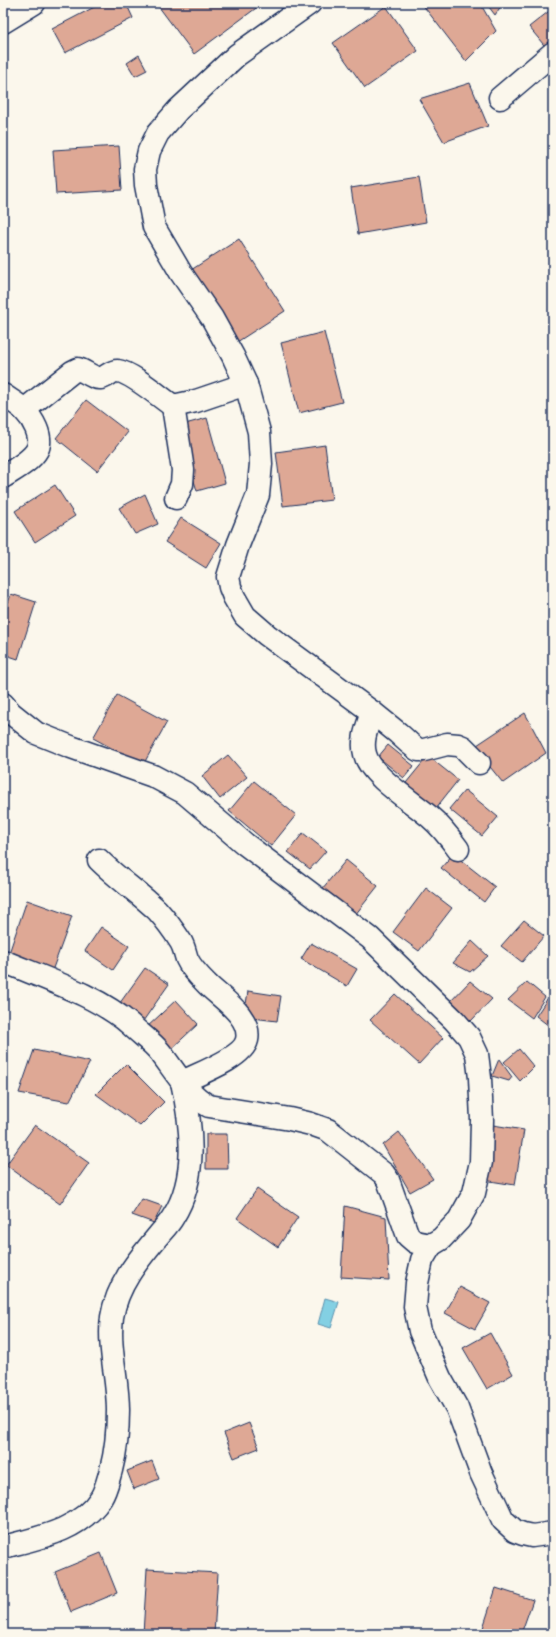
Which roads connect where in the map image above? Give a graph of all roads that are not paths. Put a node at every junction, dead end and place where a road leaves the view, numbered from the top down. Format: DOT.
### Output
graph roads {
  1 [pos="34,3"];
  2 [pos="310,3"];
  3 [pos="3,22"];
  4 [pos="553,53"];
  5 [pos="500,98"];
  6 [pos="246,384"];
  7 [pos="3,395"];
  8 [pos="173,406"];
  9 [pos="24,410"];
  10 [pos="3,477"];
  11 [pos="176,498"];
  12 [pos="3,704"];
  13 [pos="372,712"];
  14 [pos="479,763"];
  15 [pos="458,849"];
  16 [pos="99,860"];
  17 [pos="3,961"];
  18 [pos="182,1082"];
  19 [pos="431,1245"];
  20 [pos="553,1533"];
  21 [pos="3,1547"];
  1 -- 3 [label="street"];
  2 -- 6 [label="street"];
  4 -- 5 [label="street"];
  6 -- 8 [label="street"];
  6 -- 13 [label="street"];
  7 -- 9 [label="street"];
  8 -- 9 [label="street"];
  8 -- 11 [label="street"];
  9 -- 10 [label="street"];
  12 -- 19 [label="street"];
  13 -- 14 [label="street"];
  13 -- 15 [label="street"];
  16 -- 18 [label="street"];
  17 -- 18 [label="street"];
  18 -- 19 [label="street"];
  18 -- 21 [label="street"];
  19 -- 20 [label="street"];
}
